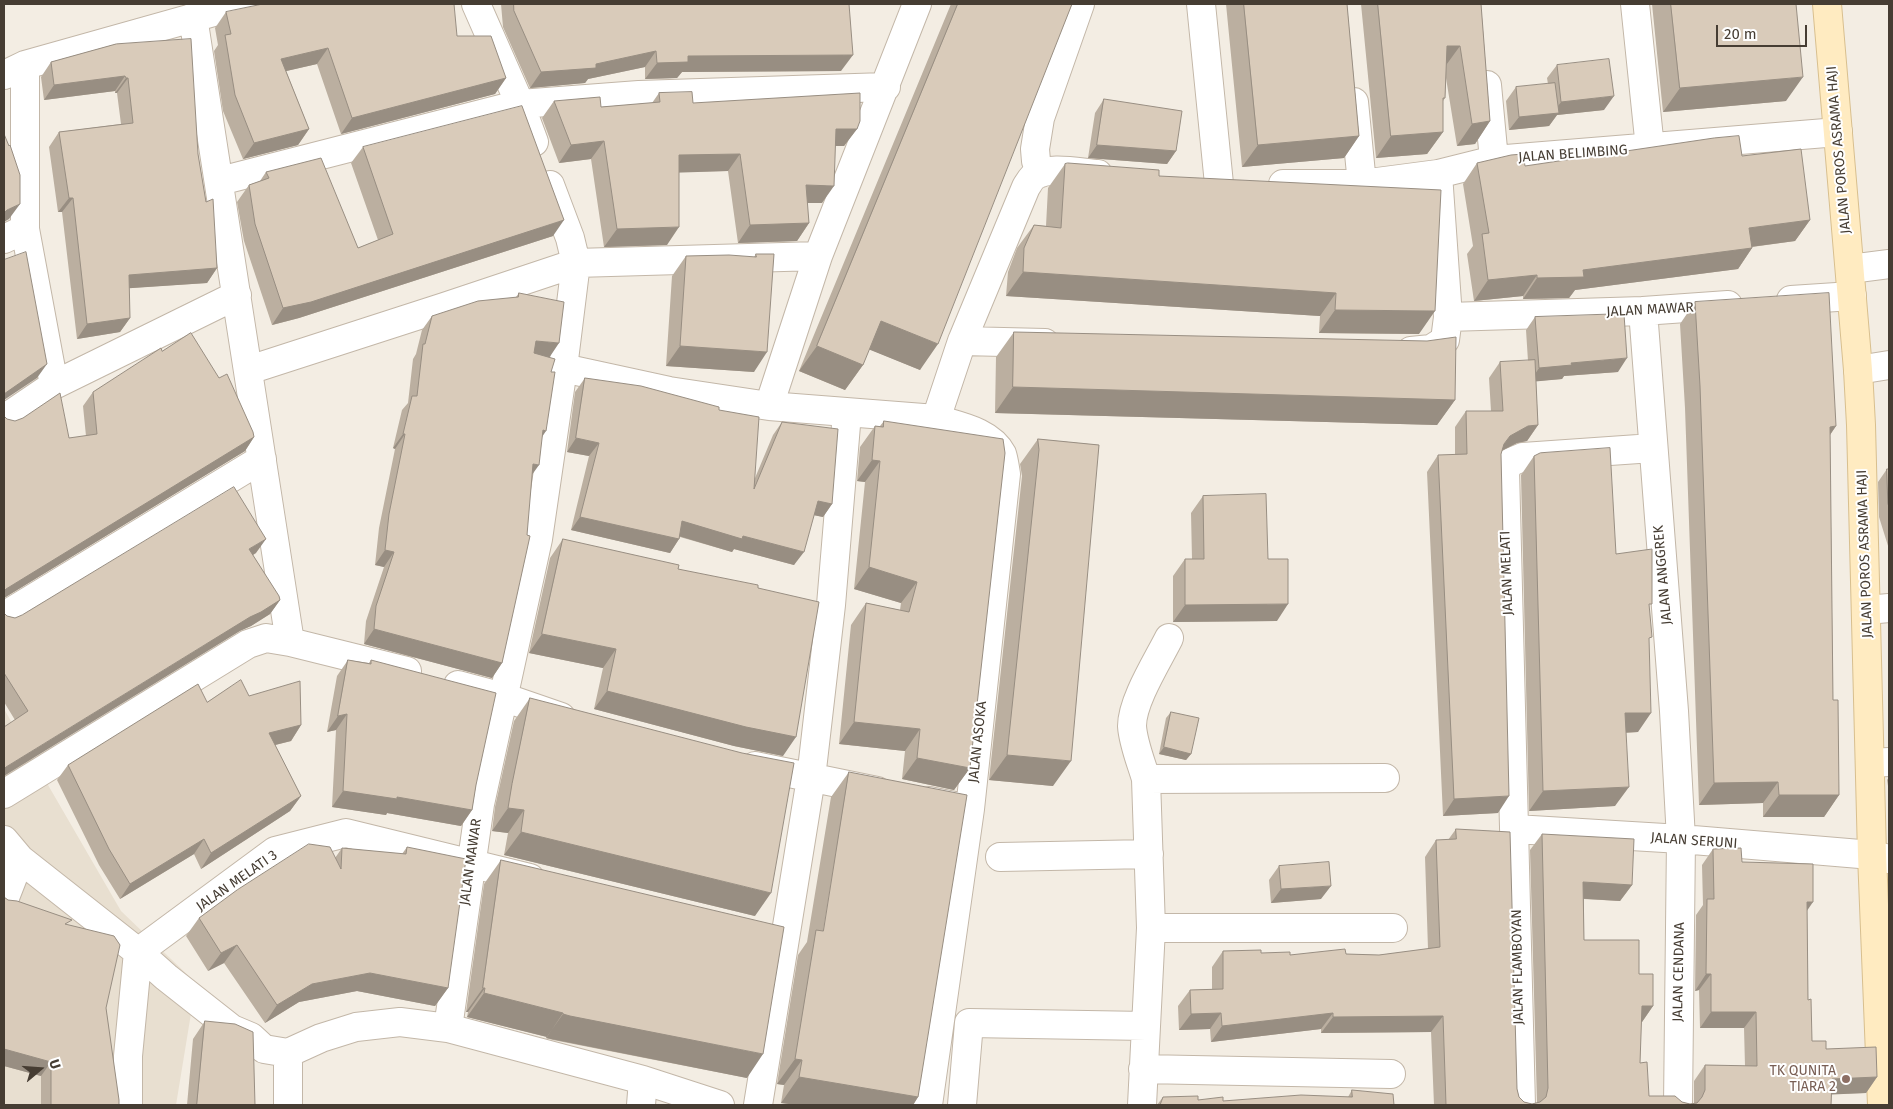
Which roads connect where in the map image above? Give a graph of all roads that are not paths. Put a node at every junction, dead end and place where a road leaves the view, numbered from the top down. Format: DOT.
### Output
graph roads {
  1 [pos="242,4"];
  2 [pos="476,4"];
  3 [pos="917,4"];
  4 [pos="1080,4"];
  5 [pos="1201,4"];
  6 [pos="1635,4"];
  7 [pos="1827,4"];
  8 [pos="193,17"];
  9 [pos="1485,62"];
  10 [pos="15,70"];
  11 [pos="1352,80"];
  12 [pos="886,87"];
  13 [pos="520,104"];
  14 [pos="1838,132"];
  15 [pos="1650,148"];
  16 [pos="1494,160"];
  17 [pos="1041,173"];
  18 [pos="1438,174"];
  19 [pos="1120,176"];
  20 [pos="220,181"];
  21 [pos="1362,184"];
  22 [pos="15,234"];
  23 [pos="818,256"];
  24 [pos="576,263"];
  25 [pos="1889,264"];
  26 [pos="1850,269"];
  27 [pos="237,295"];
  28 [pos="1852,296"];
  29 [pos="1643,311"];
  30 [pos="1448,317"];
  31 [pos="962,341"];
  32 [pos="1072,344"];
  33 [pos="1390,350"];
  34 [pos="1889,365"];
  35 [pos="563,368"];
  36 [pos="249,370"];
  37 [pos="1858,370"];
  38 [pos="54,385"];
  39 [pos="769,406"];
  40 [pos="847,413"];
  41 [pos="4,419"];
  42 [pos="936,419"];
  43 [pos="1653,448"];
  44 [pos="262,459"];
  45 [pos="1878,609"];
  46 [pos="4,616"];
  47 [pos="1169,638"];
  48 [pos="290,642"];
  49 [pos="503,697"];
  50 [pos="584,723"];
  51 [pos="730,762"];
  52 [pos="1879,762"];
  53 [pos="811,778"];
  54 [pos="1385,778"];
  55 [pos="1146,779"];
  56 [pos="4,794"];
  57 [pos="970,809"];
  58 [pos="1515,829"];
  59 [pos="1681,839"];
  60 [pos="12,849"];
  61 [pos="1149,854"];
  62 [pos="1000,857"];
  63 [pos="1881,857"];
  64 [pos="471,864"];
  65 [pos="557,884"];
  66 [pos="4,900"];
  67 [pos="1151,928"];
  68 [pos="1393,928"];
  69 [pos="138,952"];
  70 [pos="1146,1026"];
  71 [pos="448,1028"];
  72 [pos="288,1053"];
  73 [pos="1143,1069"];
  74 [pos="1391,1074"];
  75 [pos="642,1093"];
  76 [pos="128,1105"];
  77 [pos="288,1105"];
  78 [pos="720,1105"];
  79 [pos="758,1105"];
  80 [pos="928,1105"];
  81 [pos="962,1105"];
  82 [pos="1142,1105"];
  83 [pos="1521,1105"];
  84 [pos="1678,1105"];
  85 [pos="1882,1105"];
  1 -- 8 [label="street"];
  2 -- 13 [label="street"];
  3 -- 12 [label="street"];
  4 -- 17 [label="street"];
  5 -- 21 [label="street, JALAN BELIMBING"];
  6 -- 15 [label="street"];
  7 -- 14 [label="street, JALAN POROS ASRAMA HAJI"];
  8 -- 10 [label="street"];
  8 -- 20 [label="street"];
  9 -- 16 [label="street"];
  10 -- 22 [label="street"];
  11 -- 21 [label="street"];
  12 -- 13 [label="street"];
  12 -- 23 [label="street"];
  13 -- 20 [label="street"];
  13 -- 24 [label="street"];
  14 -- 15 [label="street, JALAN BELIMBING"];
  14 -- 26 [label="street, JALAN POROS ASRAMA HAJI"];
  15 -- 16 [label="street, JALAN BELIMBING"];
  16 -- 18 [label="street, JALAN BELIMBING"];
  17 -- 19 [label="street"];
  17 -- 31 [label="street"];
  18 -- 21 [label="street, JALAN BELIMBING"];
  18 -- 30 [label="street"];
  20 -- 27 [label="street"];
  22 -- 38 [label="street"];
  23 -- 24 [label="street"];
  23 -- 39 [label="street"];
  24 -- 35 [label="street, JALAN MAWAR"];
  24 -- 36 [label="street"];
  25 -- 26 [label="street"];
  26 -- 28 [label="street, JALAN POROS ASRAMA HAJI"];
  27 -- 36 [label="street"];
  27 -- 38 [label="street"];
  28 -- 29 [label="street, JALAN MAWAR"];
  28 -- 37 [label="street, JALAN POROS ASRAMA HAJI"];
  29 -- 30 [label="street, JALAN MAWAR"];
  29 -- 43 [label="street, JALAN ANGGREK"];
  30 -- 33 [label="street"];
  31 -- 32 [label="street"];
  31 -- 42 [label="street"];
  34 -- 37 [label="street"];
  35 -- 39 [label="street, JALAN ASOKA"];
  35 -- 49 [label="street, JALAN MAWAR"];
  36 -- 44 [label="street"];
  37 -- 45 [label="street, JALAN POROS ASRAMA HAJI"];
  38 -- 41 [label="street"];
  39 -- 40 [label="street, JALAN ASOKA"];
  40 -- 42 [label="street, JALAN ASOKA"];
  40 -- 53 [label="street"];
  42 -- 57 [label="street, JALAN ASOKA"];
  43 -- 58 [label="street, JALAN MELATI"];
  43 -- 59 [label="street, JALAN ANGGREK"];
  44 -- 46 [label="street"];
  44 -- 48 [label="street"];
  45 -- 52 [label="street, JALAN POROS ASRAMA HAJI"];
  47 -- 55 [label="street"];
  48 -- 49 [label="street"];
  48 -- 56 [label="street"];
  49 -- 50 [label="street"];
  49 -- 64 [label="street, JALAN MAWAR"];
  51 -- 53 [label="street"];
  52 -- 63 [label="street, JALAN POROS ASRAMA HAJI"];
  53 -- 57 [label="street"];
  53 -- 79 [label="street"];
  54 -- 55 [label="street"];
  55 -- 61 [label="street"];
  57 -- 80 [label="street, JALAN ASOKA"];
  58 -- 59 [label="street, JALAN SERUNI"];
  58 -- 83 [label="street, JALAN FLAMBOYAN"];
  59 -- 63 [label="street, JALAN SERUNI"];
  59 -- 84 [label="street, JALAN CENDANA"];
  60 -- 66 [label="street"];
  60 -- 69 [label="street"];
  61 -- 62 [label="street"];
  61 -- 67 [label="street"];
  63 -- 85 [label="street, JALAN POROS ASRAMA HAJI"];
  64 -- 65 [label="street, JALAN MELATI 3"];
  64 -- 69 [label="street, JALAN MELATI 3"];
  64 -- 71 [label="street, JALAN MAWAR"];
  67 -- 68 [label="street"];
  67 -- 70 [label="street"];
  69 -- 72 [label="street"];
  69 -- 76 [label="street"];
  70 -- 73 [label="street"];
  70 -- 81 [label="street"];
  71 -- 72 [label="street"];
  71 -- 75 [label="street"];
  72 -- 77 [label="street"];
  73 -- 74 [label="street"];
  73 -- 82 [label="street"];
  75 -- 78 [label="street"];
}
